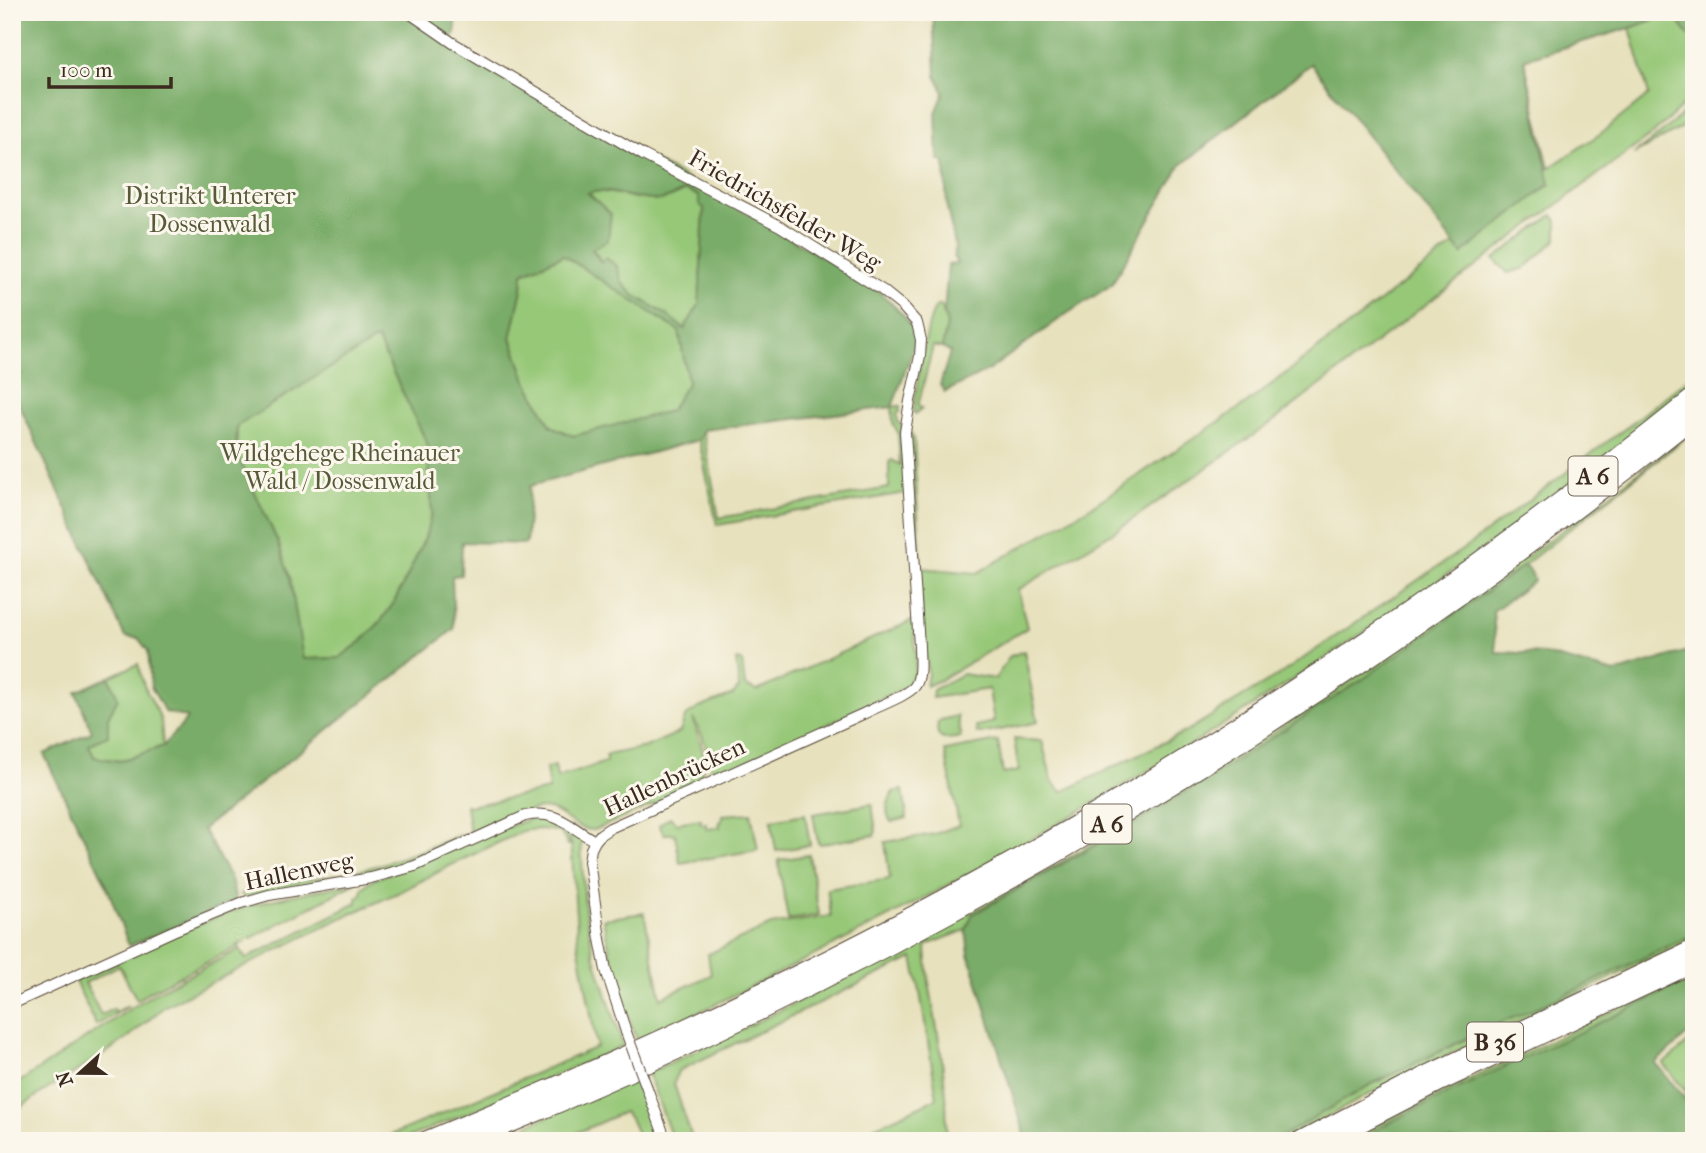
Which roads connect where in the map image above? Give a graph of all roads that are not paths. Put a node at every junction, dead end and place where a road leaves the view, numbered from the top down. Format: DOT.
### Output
graph roads {
  1 [pos="408,12"];
  2 [pos="1694,397"];
  3 [pos="1694,417"];
  4 [pos="905,694"];
  5 [pos="595,841"];
  6 [pos="1694,948"];
  7 [pos="1694,964"];
  8 [pos="12,1004"];
  9 [pos="425,1141"];
  10 [pos="468,1141"];
  11 [pos="666,1141"];
  12 [pos="1299,1141"];
  13 [pos="1328,1141"];
  1 -- 4 [label="street, Friedrichsfelder Weg"];
  2 -- 9 [label="highway, A 6"];
  3 -- 10 [label="highway, A 6"];
  4 -- 5 [label="street, Hallenbrücken"];
  5 -- 8 [label="street, Hallenweg"];
  5 -- 11 [label="street, Hallenbrücken, bridge"];
  6 -- 12 [label="highway, B 36"];
  7 -- 13 [label="highway, B 36"];
}
